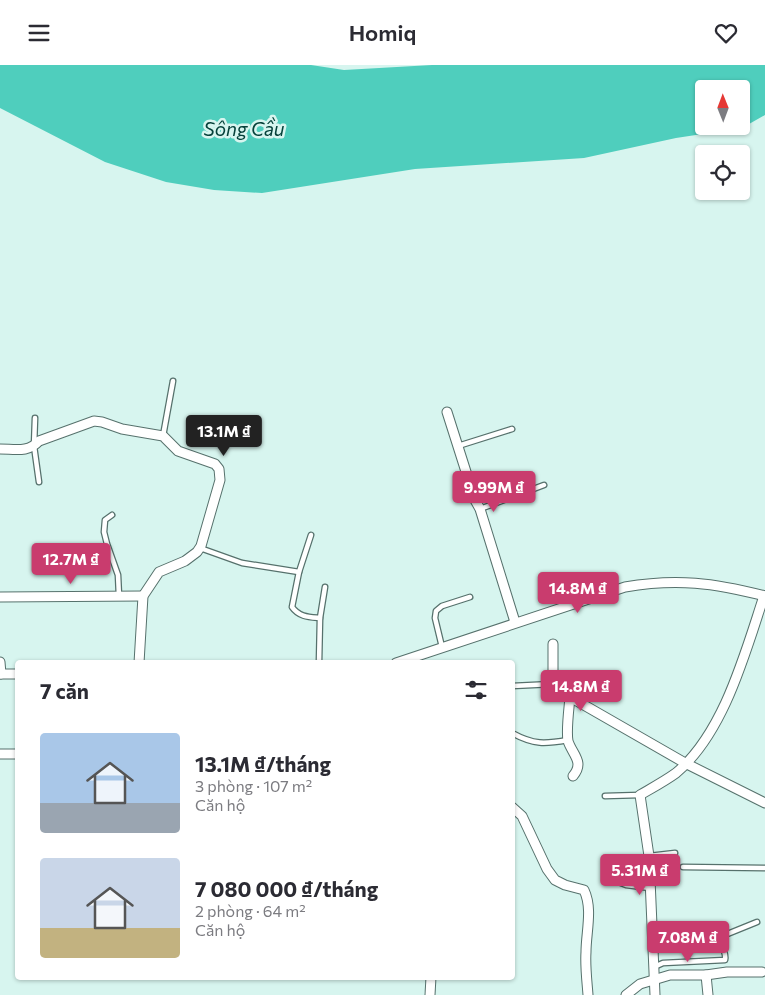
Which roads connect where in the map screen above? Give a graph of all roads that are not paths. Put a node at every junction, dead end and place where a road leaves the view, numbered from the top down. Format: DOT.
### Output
graph roads {
  1 [pos="173,381"];
  2 [pos="447,412"];
  3 [pos="35,418"];
  4 [pos="512,429"];
  5 [pos="163,436"];
  6 [pos="34,446"];
  7 [pos="458,446"];
  8 [pos="0,449"];
  9 [pos="39,482"];
  10 [pos="544,485"];
  11 [pos="480,509"];
  12 [pos="112,515"];
  13 [pos="311,535"];
  14 [pos="200,548"];
  15 [pos="299,571"];
  16 [pos="325,587"];
  17 [pos="119,596"];
  18 [pos="143,596"];
  19 [pos="765,596"];
  20 [pos="0,597"];
  21 [pos="470,597"];
  22 [pos="320,619"];
  23 [pos="515,622"];
  24 [pos="553,644"];
  25 [pos="442,647"];
  26 [pos="139,660"];
  27 [pos="318,660"];
  28 [pos="405,660"];
  29 [pos="0,662"];
  30 [pos="0,674"];
  31 [pos="15,674"];
  32 [pos="553,683"];
  33 [pos="515,686"];
  34 [pos="570,697"];
  35 [pos="515,735"];
  36 [pos="568,740"];
  37 [pos="0,754"];
  38 [pos="15,754"];
  39 [pos="685,763"];
  40 [pos="573,776"];
  41 [pos="640,795"];
  42 [pos="605,796"];
  43 [pos="765,803"];
  44 [pos="515,810"];
  45 [pos="675,853"];
  46 [pos="649,856"];
  47 [pos="683,867"];
  48 [pos="765,868"];
  49 [pos="613,881"];
  50 [pos="651,888"];
  51 [pos="757,922"];
  52 [pos="725,960"];
  53 [pos="654,967"];
  54 [pos="727,972"];
  55 [pos="762,972"];
  56 [pos="706,975"];
  57 [pos="654,979"];
  58 [pos="431,980"];
  59 [pos="430,995"];
  60 [pos="588,995"];
  61 [pos="626,995"];
  62 [pos="655,995"];
  63 [pos="708,995"];
  1 -- 5 [label="lane"];
  2 -- 7 [label="street"];
  3 -- 6 [label="lane"];
  4 -- 7 [label="lane"];
  5 -- 6 [label="street"];
  5 -- 14 [label="street"];
  6 -- 8 [label="street"];
  6 -- 9 [label="lane"];
  7 -- 11 [label="street"];
  10 -- 11 [label="lane"];
  11 -- 23 [label="street"];
  12 -- 17 [label="lane"];
  13 -- 15 [label="lane"];
  14 -- 15 [label="lane"];
  14 -- 18 [label="street"];
  15 -- 22 [label="lane"];
  16 -- 22 [label="lane"];
  17 -- 18 [label="street"];
  17 -- 20 [label="street"];
  18 -- 26 [label="street"];
  19 -- 23 [label="street"];
  19 -- 39 [label="street"];
  21 -- 25 [label="lane"];
  22 -- 27 [label="lane"];
  23 -- 25 [label="street"];
  24 -- 32 [label="street"];
  25 -- 28 [label="street"];
  29 -- 30 [label="street"];
  30 -- 31 [label="street"];
  32 -- 33 [label="lane"];
  32 -- 34 [label="street"];
  34 -- 36 [label="street"];
  34 -- 39 [label="street"];
  35 -- 36 [label="lane"];
  36 -- 40 [label="street"];
  37 -- 38 [label="street"];
  39 -- 41 [label="street"];
  39 -- 43 [label="street"];
  41 -- 42 [label="lane"];
  41 -- 46 [label="street"];
  44 -- 60 [label="street"];
  45 -- 46 [label="lane"];
  46 -- 50 [label="street"];
  47 -- 48 [label="lane"];
  49 -- 50 [label="lane"];
  50 -- 53 [label="street"];
  51 -- 52 [label="lane"];
  52 -- 53 [label="lane"];
  52 -- 54 [label="lane"];
  53 -- 57 [label="street"];
  54 -- 55 [label="street"];
  54 -- 56 [label="street"];
  56 -- 57 [label="street"];
  56 -- 63 [label="street"];
  57 -- 61 [label="street"];
  57 -- 62 [label="street"];
  58 -- 59 [label="street"];
}
